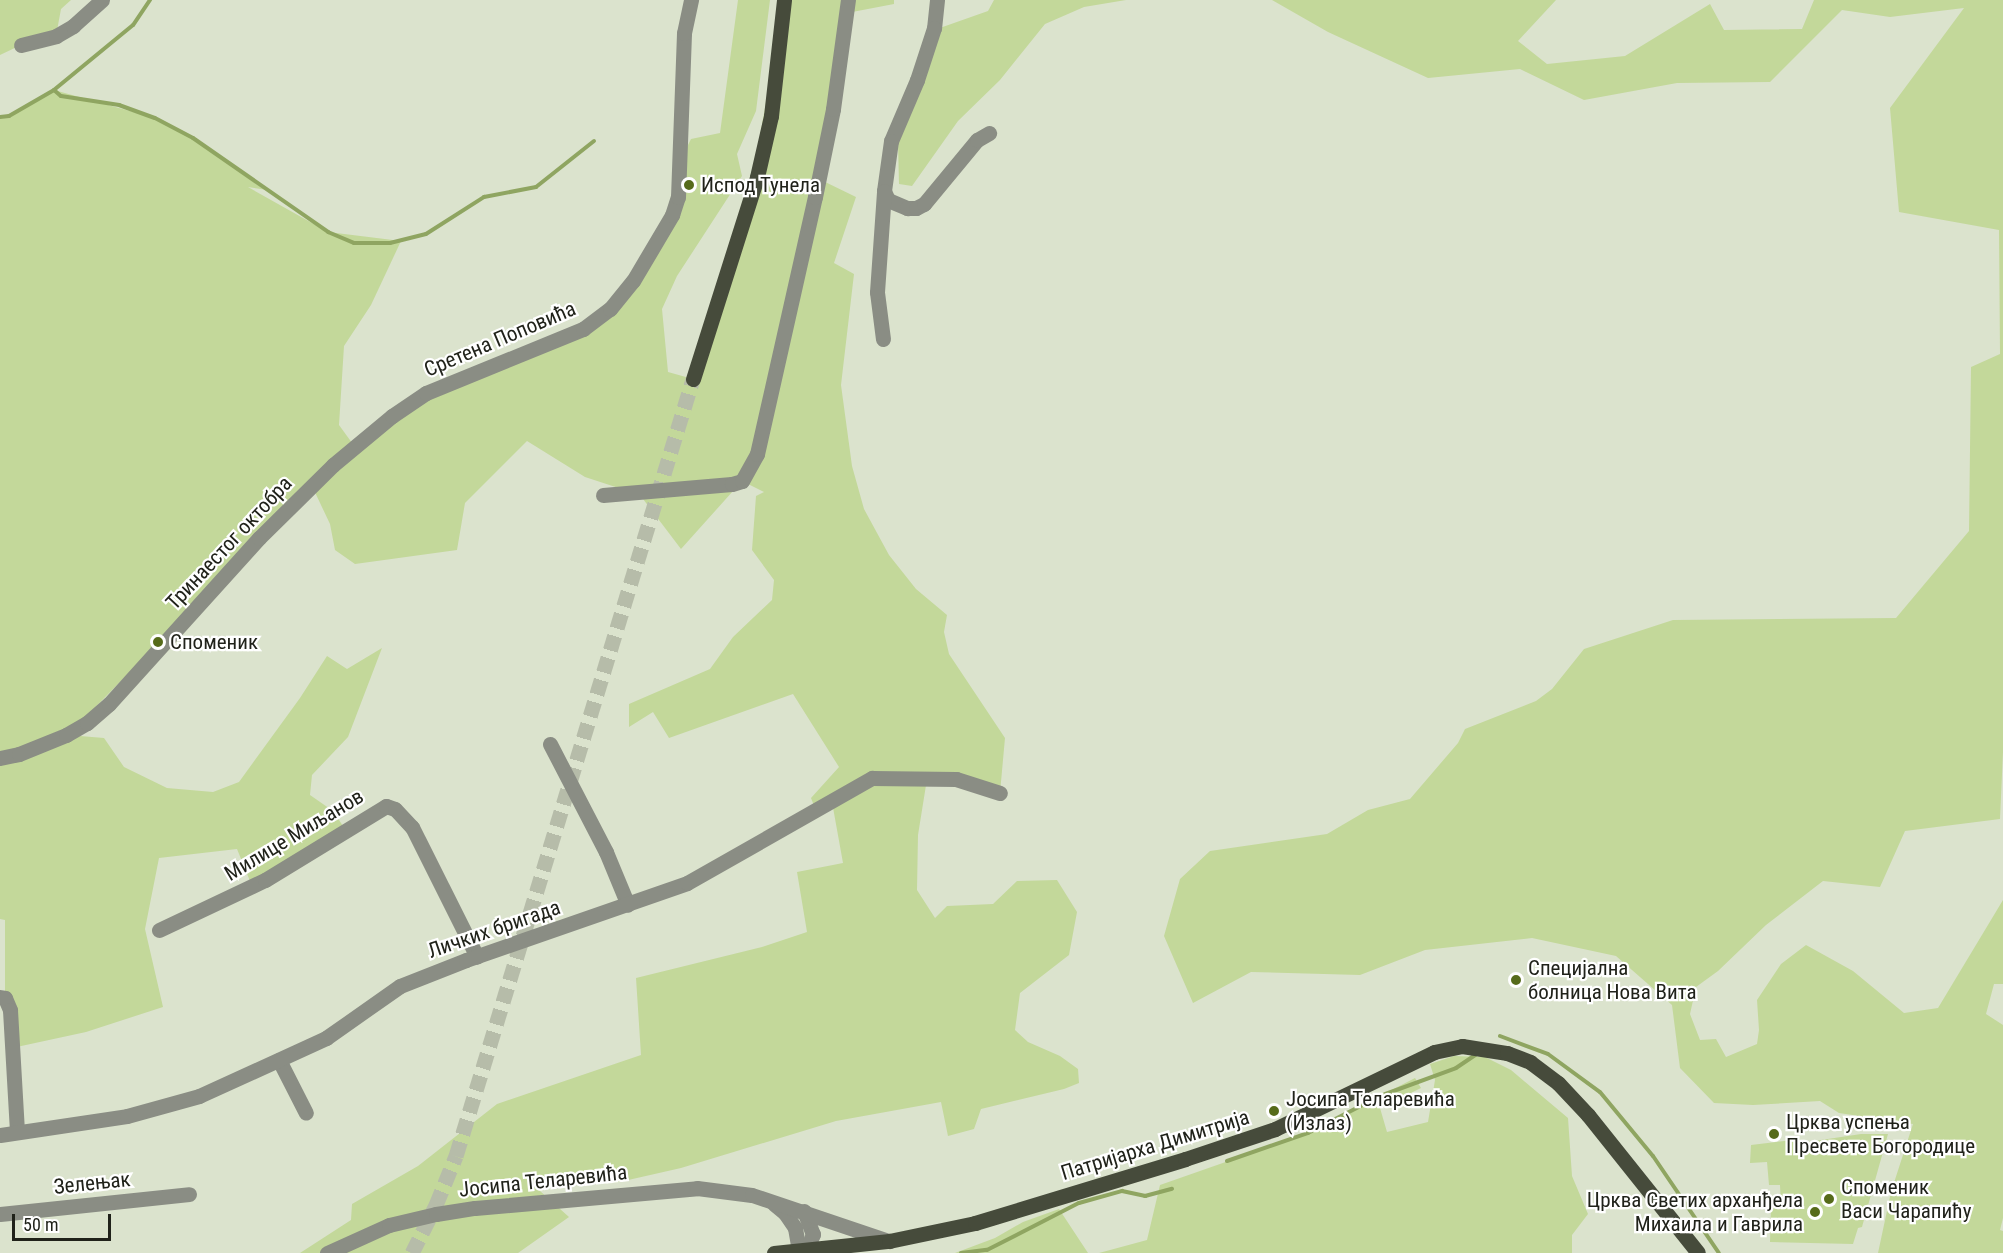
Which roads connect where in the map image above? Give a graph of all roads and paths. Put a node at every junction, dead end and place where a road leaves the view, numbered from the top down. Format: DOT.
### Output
graph roads {
  1 [pos="102,0"];
  2 [pos="691,0"];
  3 [pos="784,0"];
  4 [pos="848,0"];
  5 [pos="937,0"];
  6 [pos="21,45"];
  7 [pos="989,134"];
  8 [pos="884,191"];
  9 [pos="883,339"];
  10 [pos="693,380"];
  11 [pos="400,410"];
  12 [pos="603,495"];
  13 [pos="550,744"];
  14 [pos="0,758"];
  15 [pos="1000,793"];
  16 [pos="628,905"];
  17 [pos="159,930"];
  18 [pos="477,957"];
  19 [pos="0,997"];
  20 [pos="279,1060"];
  21 [pos="306,1113"];
  22 [pos="17,1132"];
  23 [pos="0,1135"];
  24 [pos="189,1194"];
  25 [pos="769,1200"];
  26 [pos="804,1211"];
  27 [pos="0,1214"];
  28 [pos="889,1241"];
  29 [pos="803,1249"];
  30 [pos="327,1253"];
  31 [pos="774,1253"];
  32 [pos="1698,1253"];
  1 -- 6 [label="street"];
  2 -- 11 [label="street, Сретена Поповића"];
  3 -- 10 [label="main road"];
  4 -- 12 [label="street"];
  5 -- 8 [label="street"];
  7 -- 8 [label="street"];
  8 -- 9 [label="street"];
  11 -- 14 [label="street, Тринаестог октобра"];
  13 -- 16 [label="street"];
  15 -- 16 [label="street, Личких бригада"];
  16 -- 18 [label="street, Личких бригада"];
  17 -- 18 [label="street, Милице Миљанов"];
  18 -- 20 [label="street, Личких бригада"];
  19 -- 22 [label="street"];
  20 -- 21 [label="street"];
  20 -- 22 [label="street, Личких бригада"];
  22 -- 23 [label="street, Личких бригада"];
  24 -- 27 [label="street, Зелењак"];
  25 -- 26 [label="street, Јосипа Теларевића"];
  25 -- 29 [label="street, Јосипа Теларевића"];
  25 -- 30 [label="street, Јосипа Теларевића"];
  26 -- 28 [label="street, Јосипа Теларевића"];
  26 -- 29 [label="street"];
  28 -- 29 [label="main road, Патријарха Димитрија"];
  28 -- 32 [label="main road, Патријарха Димитрија"];
  29 -- 31 [label="main road, Патријарха Димитрија"];
}
